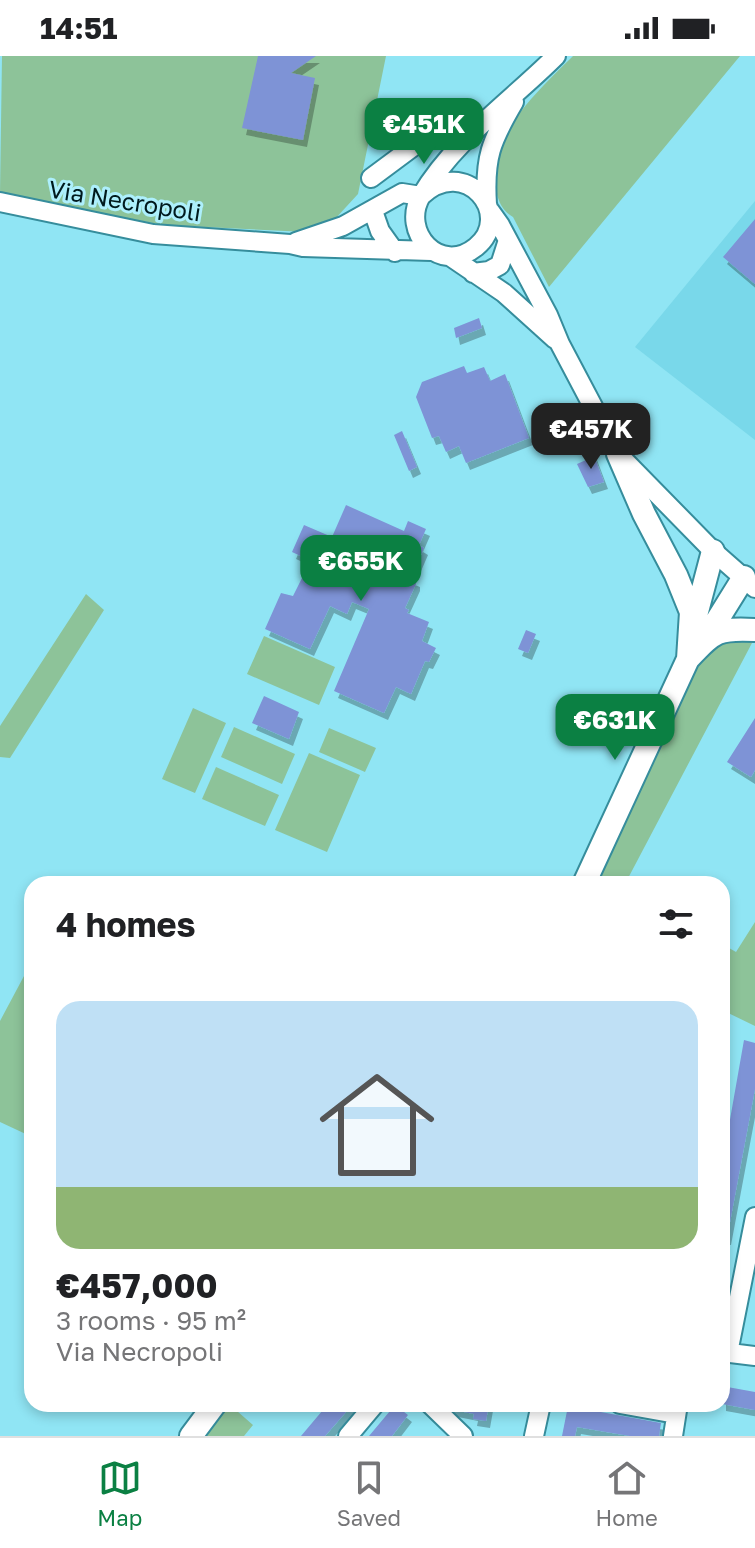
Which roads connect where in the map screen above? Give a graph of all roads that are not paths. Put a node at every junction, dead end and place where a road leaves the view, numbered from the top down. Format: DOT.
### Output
graph roads {
  1 [pos="556,56"];
  2 [pos="520,92"];
  3 [pos="449,120"];
  4 [pos="457,149"];
  5 [pos="371,178"];
  6 [pos="421,196"];
  7 [pos="0,202"];
  8 [pos="485,203"];
  9 [pos="373,211"];
  10 [pos="508,240"];
  11 [pos="290,244"];
  12 [pos="431,251"];
  13 [pos="395,252"];
  14 [pos="451,257"];
  15 [pos="473,273"];
  16 [pos="560,344"];
  17 [pos="618,454"];
  18 [pos="713,551"];
  19 [pos="749,582"];
  20 [pos="755,630"];
  21 [pos="694,645"];
  22 [pos="588,876"];
  23 [pos="755,1217"];
  24 [pos="730,1330"];
  25 [pos="730,1354"];
  26 [pos="755,1356"];
  27 [pos="209,1412"];
  28 [pos="368,1412"];
  29 [pos="539,1412"];
  30 [pos="677,1412"];
  31 [pos="448,1413"];
  32 [pos="191,1436"];
  33 [pos="348,1436"];
  34 [pos="463,1436"];
  35 [pos="534,1436"];
  36 [pos="673,1436"];
  1 -- 2 [label="street"];
  2 -- 4 [label="street"];
  2 -- 8 [label="street"];
  3 -- 5 [label="street"];
  4 -- 6 [label="street"];
  4 -- 8 [label="street"];
  6 -- 8 [label="street"];
  6 -- 9 [label="street, Via Necropoli"];
  6 -- 12 [label="street"];
  7 -- 11 [label="street, Via Necropoli"];
  8 -- 10 [label="street"];
  8 -- 14 [label="street"];
  9 -- 11 [label="street, Via Necropoli"];
  9 -- 13 [label="street"];
  10 -- 15 [label="street"];
  10 -- 16 [label="street"];
  11 -- 13 [label="street, Via Necropoli"];
  12 -- 13 [label="street, Via Necropoli"];
  12 -- 14 [label="street"];
  14 -- 15 [label="street"];
  15 -- 16 [label="street"];
  16 -- 17 [label="street"];
  17 -- 18 [label="street"];
  17 -- 21 [label="main road"];
  18 -- 19 [label="street"];
  18 -- 21 [label="main road"];
  19 -- 21 [label="main road"];
  20 -- 21 [label="main road"];
  21 -- 22 [label="main road"];
  23 -- 24 [label="street"];
  25 -- 26 [label="street"];
  27 -- 32 [label="main road"];
  28 -- 33 [label="street"];
  29 -- 35 [label="street"];
  30 -- 36 [label="street"];
  31 -- 34 [label="street"];
}
